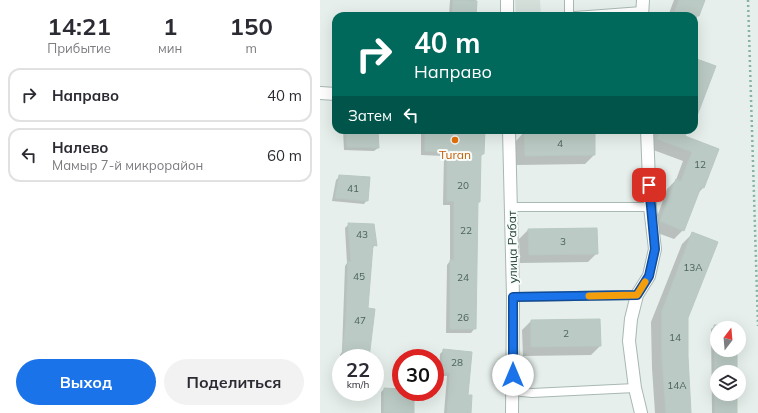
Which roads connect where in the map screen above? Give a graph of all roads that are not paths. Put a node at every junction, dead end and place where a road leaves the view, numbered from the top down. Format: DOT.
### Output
graph roads {
  1 [pos="507,0"];
  2 [pos="569,0"];
  3 [pos="642,9"];
  4 [pos="507,12"];
  5 [pos="569,12"];
  6 [pos="613,12"];
  7 [pos="320,93"];
  8 [pos="332,94"];
  9 [pos="509,134"];
  10 [pos="647,134"];
  11 [pos="511,207"];
  12 [pos="650,207"];
  13 [pos="637,295"];
  14 [pos="513,297"];
  15 [pos="635,388"];
  16 [pos="513,391"];
  17 [pos="512,413"];
  18 [pos="641,413"];
  1 -- 4 [label="street"];
  2 -- 5 [label="lane"];
  3 -- 6 [label="lane"];
  7 -- 8 [label="street"];
  9 -- 11 [label="street, улица Рабат"];
  10 -- 12 [label="street"];
  11 -- 12 [label="lane"];
  11 -- 14 [label="street, улица Рабат"];
  12 -- 13 [label="street"];
  13 -- 14 [label="lane"];
  13 -- 15 [label="street"];
  14 -- 16 [label="street, улица Рабат"];
  15 -- 16 [label="lane"];
  15 -- 18 [label="street"];
  16 -- 17 [label="street, улица Рабат"];
}
